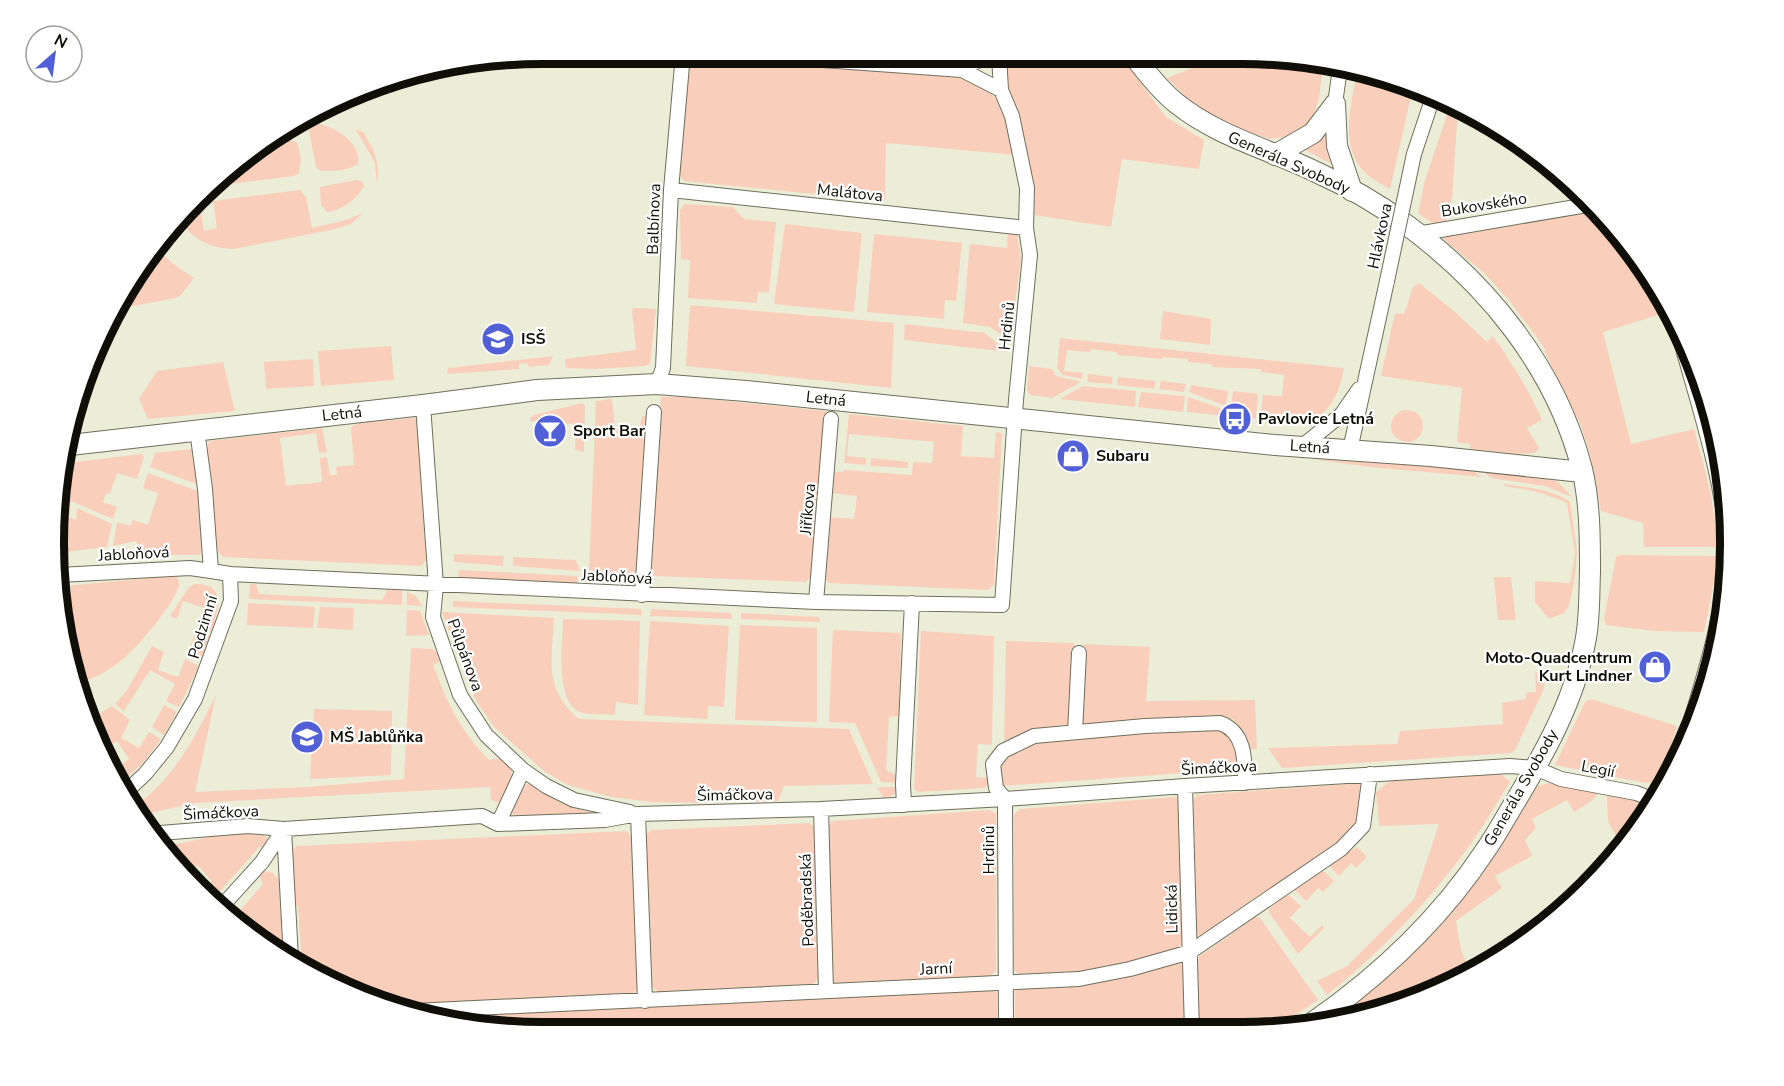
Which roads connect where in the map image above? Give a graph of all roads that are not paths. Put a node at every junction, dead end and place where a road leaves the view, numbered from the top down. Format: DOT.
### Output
graph roads {
  1 [pos="682,64"];
  2 [pos="889,64"];
  3 [pos="972,64"];
  4 [pos="1000,64"];
  5 [pos="1141,64"];
  6 [pos="962,70"];
  7 [pos="1340,75"];
  8 [pos="1001,90"];
  9 [pos="1335,104"];
  10 [pos="1431,104"];
  11 [pos="1275,154"];
  12 [pos="671,190"];
  13 [pos="1352,191"];
  14 [pos="1580,206"];
  15 [pos="1026,228"];
  16 [pos="1417,234"];
  17 [pos="1364,383"];
  18 [pos="657,384"];
  19 [pos="1692,385"];
  20 [pos="423,405"];
  21 [pos="654,412"];
  22 [pos="1015,418"];
  23 [pos="831,419"];
  24 [pos="197,430"];
  25 [pos="75,444"];
  26 [pos="1301,447"];
  27 [pos="1350,450"];
  28 [pos="1710,452"];
  29 [pos="1582,472"];
  30 [pos="211,571"];
  31 [pos="230,574"];
  32 [pos="66,575"];
  33 [pos="436,585"];
  34 [pos="642,595"];
  35 [pos="816,603"];
  36 [pos="912,603"];
  37 [pos="1002,605"];
  38 [pos="1080,653"];
  39 [pos="1075,732"];
  40 [pos="1535,768"];
  41 [pos="523,770"];
  42 [pos="1370,774"];
  43 [pos="1245,783"];
  44 [pos="1185,786"];
  45 [pos="132,787"];
  46 [pos="1646,797"];
  47 [pos="1005,799"];
  48 [pos="904,805"];
  49 [pos="821,809"];
  50 [pos="638,814"];
  51 [pos="498,824"];
  52 [pos="284,829"];
  53 [pos="162,833"];
  54 [pos="226,901"];
  55 [pos="290,949"];
  56 [pos="1190,952"];
  57 [pos="1006,983"];
  58 [pos="826,991"];
  59 [pos="645,1000"];
  60 [pos="440,1010"];
  61 [pos="1325,1014"];
  62 [pos="1006,1022"];
  63 [pos="1192,1022"];
  1 -- 12 [label="street, Balbínova"];
  2 -- 6 [label="street"];
  3 -- 6 [label="street"];
  4 -- 8 [label="street, Hrdinů"];
  5 -- 11 [label="street, Generála Svobody"];
  6 -- 8 [label="street"];
  7 -- 9 [label="street"];
  8 -- 15 [label="street, Hrdinů"];
  9 -- 11 [label="street"];
  9 -- 13 [label="street"];
  10 -- 17 [label="street, Hlávkova, bridge"];
  11 -- 13 [label="street, Generála Svobody"];
  12 -- 15 [label="street, Malátova"];
  12 -- 18 [label="street, Balbínova"];
  13 -- 16 [label="street, Generála Svobody"];
  14 -- 16 [label="street, Bukovského"];
  15 -- 22 [label="street, Hrdinů"];
  16 -- 29 [label="street, Generála Svobody"];
  17 -- 26 [label="street, Hlávkova"];
  17 -- 27 [label="street, Hlávkova"];
  18 -- 20 [label="street, Letná"];
  18 -- 22 [label="street, Letná"];
  19 -- 28 [label="street"];
  20 -- 24 [label="street, Letná"];
  20 -- 33 [label="street, Půlpánova"];
  21 -- 34 [label="street"];
  22 -- 26 [label="street, Letná"];
  22 -- 37 [label="street, Hrdinů"];
  23 -- 35 [label="street, Jiříkova"];
  24 -- 25 [label="street, Letná"];
  24 -- 30 [label="street, Podzimní"];
  26 -- 27 [label="street, Letná"];
  27 -- 29 [label="street, Letná"];
  29 -- 40 [label="street, Generála Svobody"];
  30 -- 31 [label="street, Podzimní"];
  30 -- 32 [label="street, Jabloňová"];
  31 -- 33 [label="street, Jabloňová"];
  31 -- 45 [label="street, Podzimní"];
  33 -- 34 [label="street, Jabloňová"];
  33 -- 41 [label="street, Půlpánova"];
  34 -- 35 [label="street, Jabloňová"];
  35 -- 36 [label="street, Jabloňová"];
  36 -- 37 [label="street, Jabloňová"];
  36 -- 48 [label="street"];
  38 -- 39 [label="street"];
  39 -- 43 [label="street, Hrdinů"];
  39 -- 47 [label="street, Hrdinů"];
  40 -- 42 [label="street, Šimáčkova"];
  40 -- 46 [label="street, Legií"];
  40 -- 61 [label="street, Generála Svobody"];
  41 -- 50 [label="street, Půlpánova"];
  41 -- 51 [label="street"];
  42 -- 43 [label="street, Šimáčkova"];
  42 -- 56 [label="street, Jarní"];
  43 -- 44 [label="street, Šimáčkova"];
  44 -- 47 [label="street, Šimáčkova"];
  44 -- 56 [label="street, Lidická"];
  47 -- 48 [label="street, Šimáčkova"];
  47 -- 57 [label="street, Hrdinů"];
  48 -- 49 [label="street, Šimáčkova"];
  49 -- 50 [label="street, Šimáčkova"];
  49 -- 58 [label="street, Poděbradská"];
  50 -- 51 [label="street, Šimáčkova"];
  50 -- 59 [label="street"];
  51 -- 52 [label="street, Šimáčkova"];
  52 -- 53 [label="street, Šimáčkova"];
  52 -- 54 [label="street"];
  52 -- 55 [label="street"];
  56 -- 57 [label="street, Jarní"];
  56 -- 63 [label="street, Lidická"];
  57 -- 58 [label="street, Jarní"];
  57 -- 62 [label="street, Hrdinů"];
  58 -- 59 [label="street, Jarní"];
  59 -- 60 [label="street, Jarní"];
}
